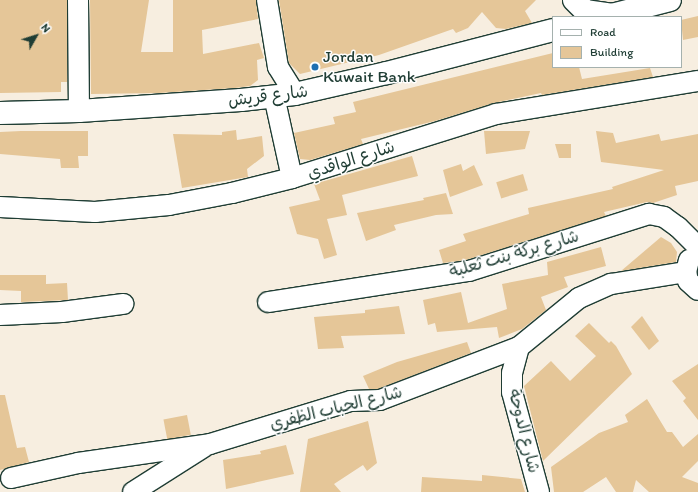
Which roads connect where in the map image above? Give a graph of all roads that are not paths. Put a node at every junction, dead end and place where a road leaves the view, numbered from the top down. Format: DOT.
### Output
graph roads {
  1 [pos="78,0"];
  2 [pos="267,0"];
  3 [pos="574,0"];
  4 [pos="670,0"];
  5 [pos="608,16"];
  6 [pos="552,30"];
  7 [pos="698,81"];
  8 [pos="296,94"];
  9 [pos="274,96"];
  10 [pos="79,111"];
  11 [pos="0,113"];
  12 [pos="292,178"];
  13 [pos="0,207"];
  14 [pos="698,247"];
  15 [pos="698,252"];
  16 [pos="686,272"];
  17 [pos="698,290"];
  18 [pos="268,302"];
  19 [pos="123,304"];
  20 [pos="0,314"];
  21 [pos="519,347"];
  22 [pos="210,444"];
  23 [pos="11,478"];
  24 [pos="133,492"];
  25 [pos="539,492"];
  1 -- 10 [label="street"];
  2 -- 8 [label="street"];
  3 -- 5 [label="main road"];
  4 -- 5 [label="main road"];
  6 -- 8 [label="main road, شارع قريش"];
  7 -- 12 [label="street, شارع الواقدي"];
  8 -- 9 [label="main road, شارع قريش"];
  9 -- 10 [label="main road, شارع قريش"];
  9 -- 12 [label="street"];
  10 -- 11 [label="main road, شارع قريش"];
  12 -- 13 [label="street, شارع الواقدي"];
  14 -- 18 [label="street, شارع بركة بنت ثعلبة"];
  15 -- 16 [label="street"];
  16 -- 17 [label="street"];
  16 -- 21 [label="street, شارع الحباب الظفري"];
  19 -- 20 [label="street"];
  21 -- 22 [label="street, شارع الحباب الظفري"];
  21 -- 25 [label="street, شارع الدوحة"];
  22 -- 23 [label="street, شارع الحباب الظفري"];
  22 -- 24 [label="street"];
}
